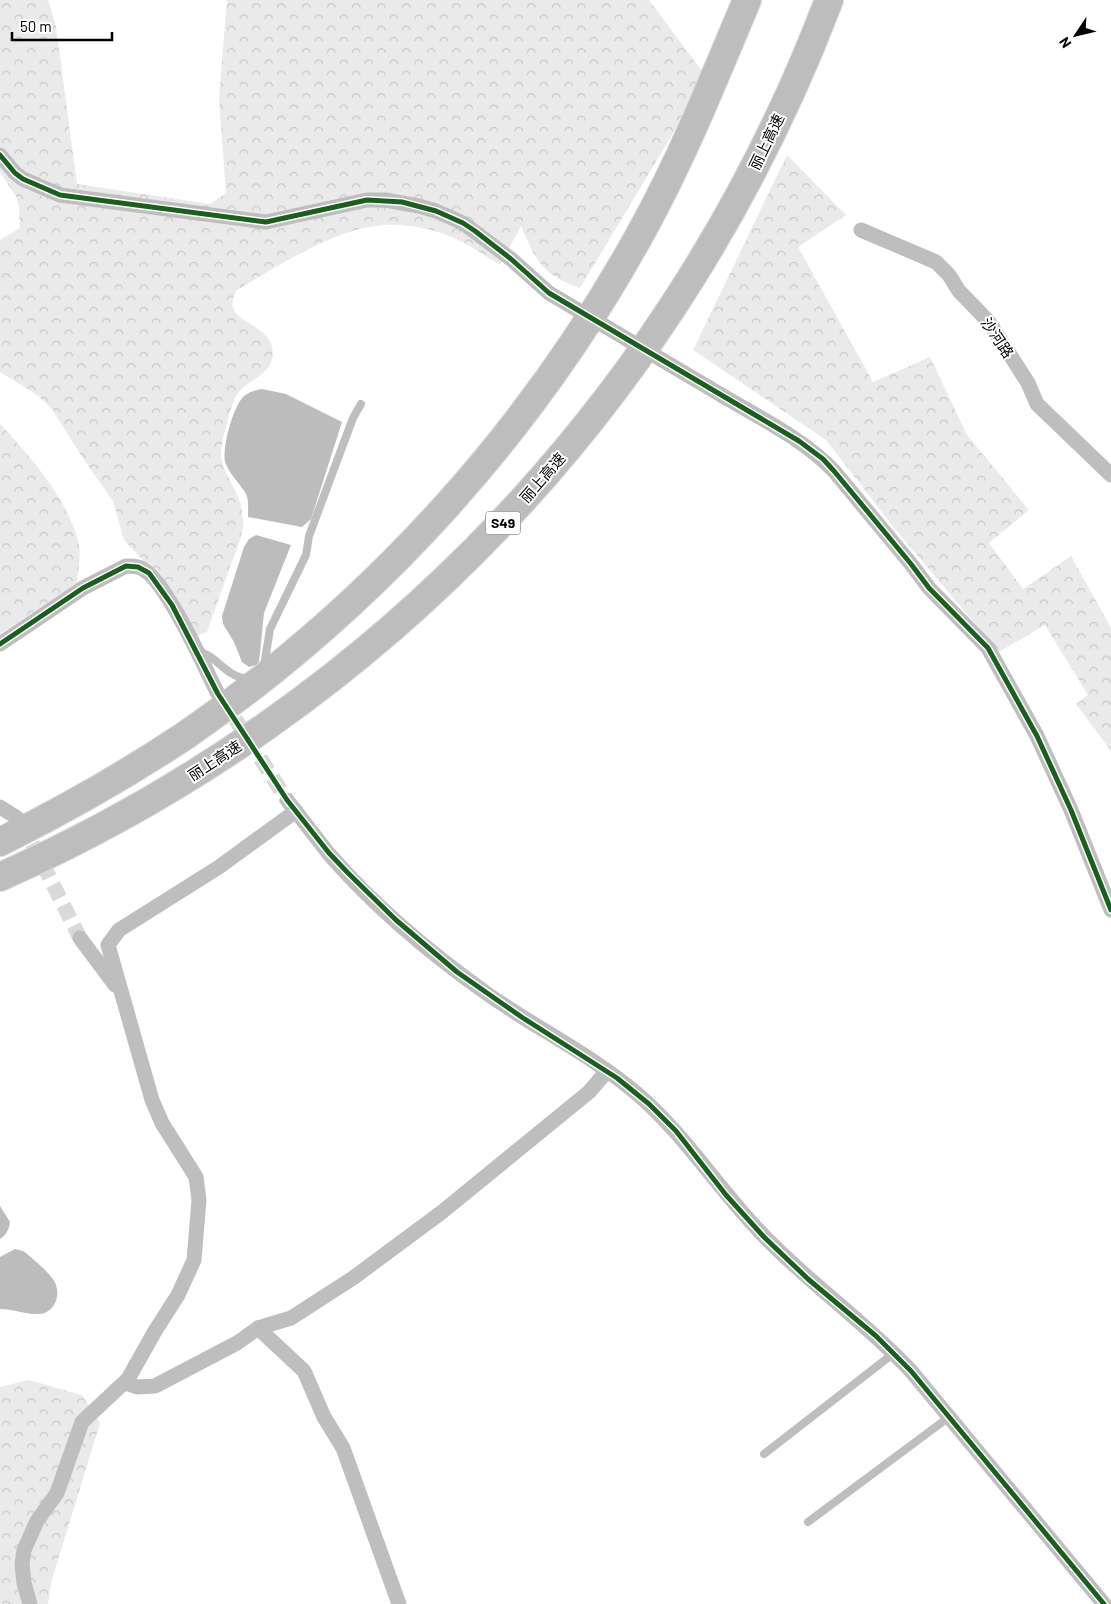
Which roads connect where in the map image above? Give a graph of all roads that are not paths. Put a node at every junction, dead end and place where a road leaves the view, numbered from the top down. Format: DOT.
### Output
graph roads {
  1 [pos="748,0"];
  2 [pos="829,0"];
  3 [pos="0,155"];
  4 [pos="861,230"];
  5 [pos="361,404"];
  6 [pos="1111,475"];
  7 [pos="0,644"];
  8 [pos="196,652"];
  9 [pos="218,694"];
  10 [pos="0,808"];
  11 [pos="21,822"];
  12 [pos="0,842"];
  13 [pos="0,877"];
  14 [pos="1111,910"];
  15 [pos="80,938"];
  16 [pos="122,994"];
  17 [pos="607,1071"];
  18 [pos="258,1328"];
  19 [pos="894,1353"];
  20 [pos="125,1383"];
  21 [pos="949,1417"];
  22 [pos="764,1454"];
  23 [pos="808,1522"];
  24 [pos="30,1604"];
  25 [pos="399,1604"];
  26 [pos="1104,1604"];
  1 -- 12 [label="highway"];
  2 -- 13 [label="highway, 丽上高速 / S49"];
  3 -- 14 [label="street, bridge"];
  4 -- 6 [label="street, 沙河路"];
  5 -- 8 [label="lane"];
  7 -- 8 [label="street"];
  8 -- 9 [label="street"];
  10 -- 11 [label="street"];
  15 -- 16 [label="street"];
  16 -- 17 [label="street"];
  16 -- 20 [label="street"];
  17 -- 18 [label="street"];
  17 -- 19 [label="street"];
  18 -- 20 [label="street"];
  18 -- 25 [label="street"];
  19 -- 21 [label="street"];
  19 -- 22 [label="lane"];
  20 -- 24 [label="street"];
  21 -- 23 [label="lane"];
  21 -- 26 [label="street"];
}
